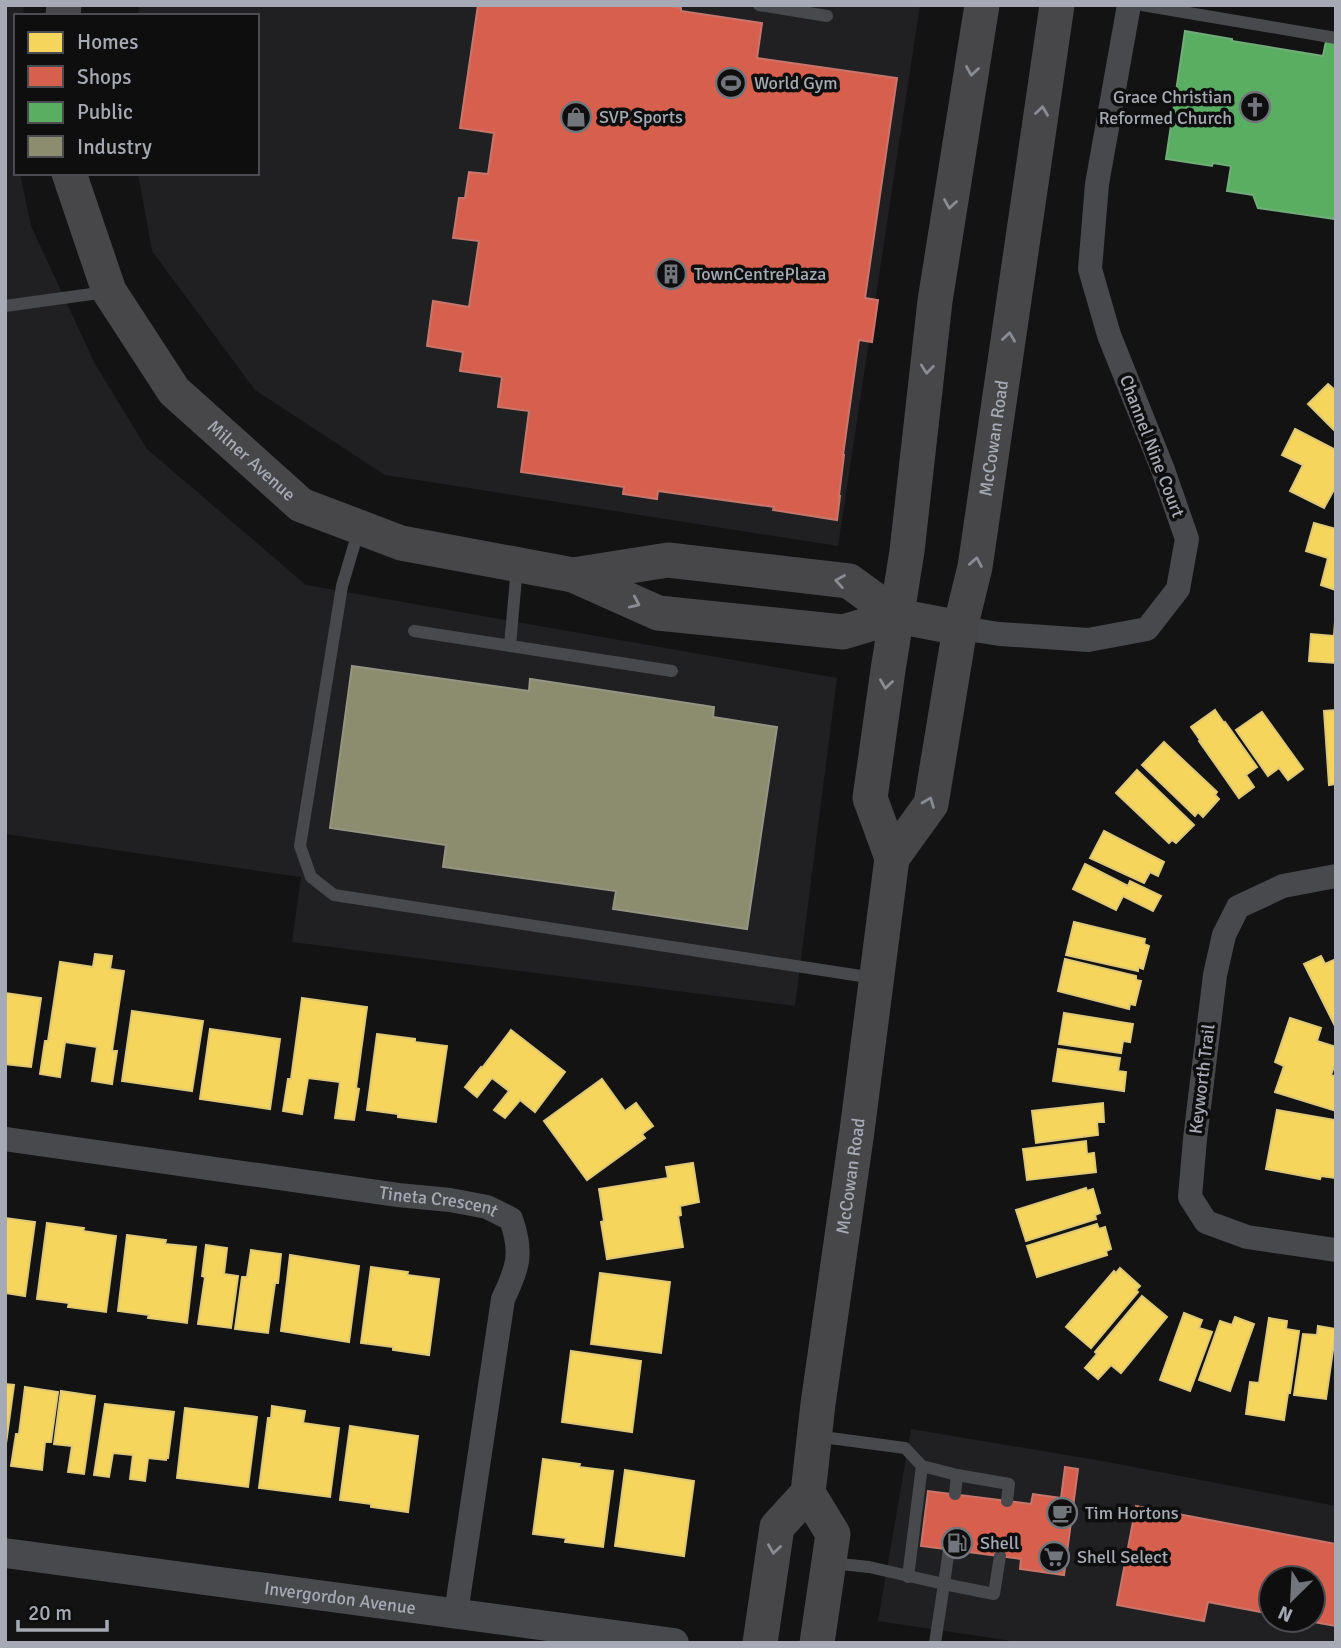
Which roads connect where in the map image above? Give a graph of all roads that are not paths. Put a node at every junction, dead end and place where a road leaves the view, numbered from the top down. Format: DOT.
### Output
graph roads {
  1 [pos="759,5"];
  2 [pos="982,5"];
  3 [pos="1057,5"];
  4 [pos="1129,5"];
  5 [pos="1142,5"];
  6 [pos="827,16"];
  7 [pos="1336,38"];
  8 [pos="70,175"];
  9 [pos="109,291"];
  10 [pos="5,306"];
  11 [pos="360,527"];
  12 [pos="517,565"];
  13 [pos="573,575"];
  14 [pos="897,616"];
  15 [pos="960,628"];
  16 [pos="414,631"];
  17 [pos="510,646"];
  18 [pos="672,671"];
  19 [pos="892,858"];
  20 [pos="1336,876"];
  21 [pos="877,978"];
  22 [pos="5,1139"];
  23 [pos="1336,1250"];
  24 [pos="814,1435"];
  25 [pos="922,1466"];
  26 [pos="957,1475"];
  27 [pos="808,1493"];
  28 [pos="955,1494"];
  29 [pos="1007,1501"];
  30 [pos="949,1549"];
  31 [pos="5,1553"];
  32 [pos="1000,1556"];
  33 [pos="830,1563"];
  34 [pos="908,1577"];
  35 [pos="944,1584"];
  36 [pos="456,1613"];
  37 [pos="674,1643"];
  38 [pos="760,1643"];
  39 [pos="817,1643"];
  40 [pos="935,1643"];
  1 -- 6 [label="lane"];
  2 -- 14 [label="main road, McCowan Road, one-way"];
  15 -- 3 [label="main road, McCowan Road, one-way"];
  4 -- 15 [label="street, Channel Nine Court"];
  5 -- 7 [label="lane"];
  8 -- 9 [label="main road, Milner Avenue"];
  9 -- 10 [label="lane"];
  9 -- 11 [label="main road, Milner Avenue"];
  11 -- 12 [label="main road, Milner Avenue"];
  11 -- 21 [label="lane"];
  12 -- 13 [label="main road, Milner Avenue"];
  12 -- 17 [label="lane"];
  13 -- 14 [label="main road, Milner Avenue, one-way"];
  14 -- 13 [label="main road, Milner Avenue, one-way"];
  14 -- 15 [label="main road, Channel Nine Court"];
  14 -- 19 [label="main road, McCowan Road, one-way"];
  19 -- 15 [label="main road, McCowan Road, one-way"];
  16 -- 17 [label="lane"];
  17 -- 18 [label="lane"];
  19 -- 21 [label="main road, McCowan Road"];
  20 -- 23 [label="street, Keyworth Trail"];
  21 -- 24 [label="main road, McCowan Road"];
  22 -- 36 [label="street, Tineta Crescent"];
  24 -- 25 [label="lane"];
  24 -- 27 [label="main road, McCowan Road"];
  25 -- 26 [label="lane"];
  25 -- 34 [label="lane"];
  26 -- 28 [label="lane"];
  26 -- 29 [label="lane"];
  27 -- 33 [label="main road"];
  27 -- 38 [label="main road, one-way"];
  30 -- 35 [label="lane"];
  31 -- 36 [label="street, Invergordon Avenue"];
  32 -- 35 [label="lane"];
  33 -- 34 [label="lane"];
  33 -- 39 [label="main road"];
  34 -- 35 [label="lane"];
  35 -- 40 [label="lane"];
  36 -- 37 [label="street, Invergordon Avenue"];
}
